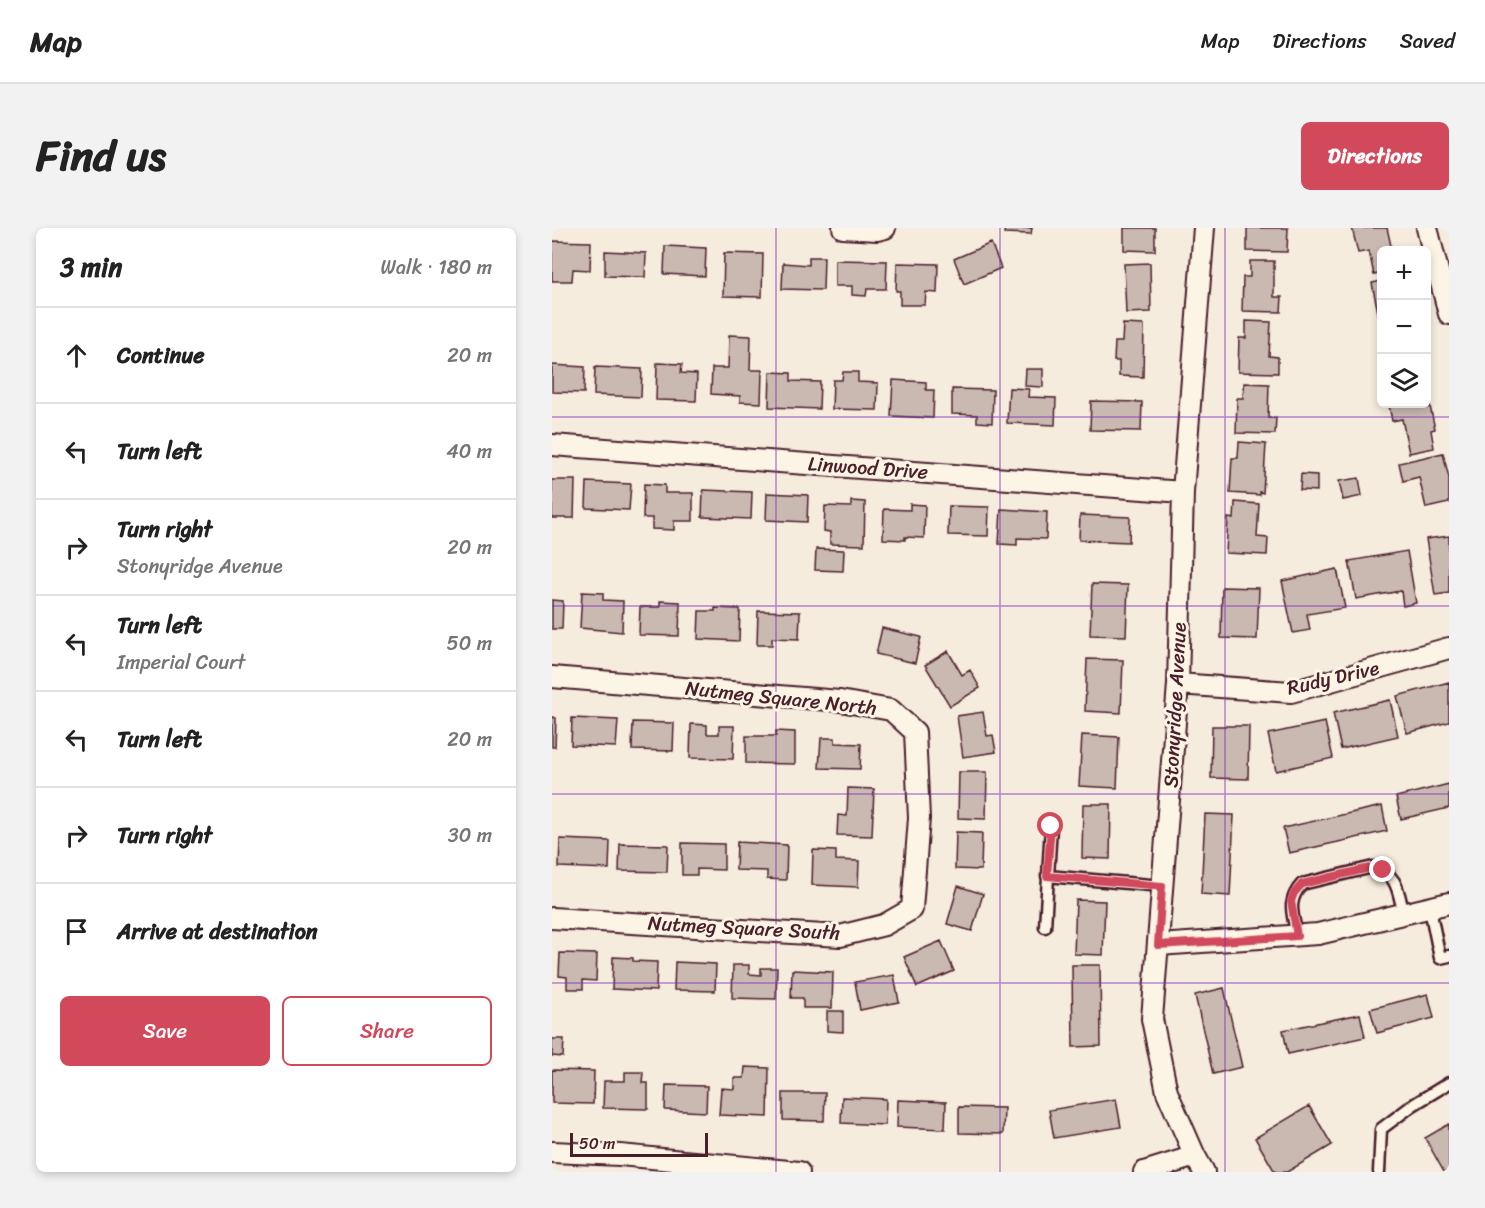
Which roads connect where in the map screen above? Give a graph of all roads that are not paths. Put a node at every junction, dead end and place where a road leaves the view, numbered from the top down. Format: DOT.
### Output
graph roads {
  1 [pos="843,228"];
  2 [pos="885,228"];
  3 [pos="1204,228"];
  4 [pos="1428,228"];
  5 [pos="1449,314"];
  6 [pos="552,445"];
  7 [pos="1184,492"];
  8 [pos="1449,648"];
  9 [pos="552,677"];
  10 [pos="1178,684"];
  11 [pos="919,818"];
  12 [pos="1051,826"];
  13 [pos="1047,876"];
  14 [pos="1162,886"];
  15 [pos="1440,906"];
  16 [pos="1404,915"];
  17 [pos="552,918"];
  18 [pos="1045,927"];
  19 [pos="1297,936"];
  20 [pos="1158,945"];
  21 [pos="1449,956"];
  22 [pos="1449,1083"];
  23 [pos="552,1152"];
  24 [pos="619,1163"];
  25 [pos="1199,1164"];
  26 [pos="799,1172"];
  27 [pos="1144,1172"];
  28 [pos="1379,1172"];
  1 -- 2 [label="street"];
  3 -- 7 [label="street, Stonyridge Avenue"];
  4 -- 5 [label="street"];
  6 -- 7 [label="street, Linwood Drive"];
  7 -- 10 [label="street, Stonyridge Avenue"];
  8 -- 10 [label="street, Rudy Drive"];
  9 -- 11 [label="street, Nutmeg Square North"];
  10 -- 14 [label="street, Stonyridge Avenue"];
  11 -- 17 [label="street, Nutmeg Square South"];
  12 -- 13 [label="lane"];
  13 -- 14 [label="lane"];
  13 -- 18 [label="lane"];
  14 -- 20 [label="street, Stonyridge Avenue"];
  15 -- 16 [label="street"];
  15 -- 21 [label="lane"];
  16 -- 19 [label="street"];
  16 -- 19 [label="lane"];
  19 -- 20 [label="street"];
  20 -- 25 [label="street, Stonyridge Avenue"];
  22 -- 28 [label="lane"];
  23 -- 24 [label="street"];
  24 -- 26 [label="street"];
  25 -- 27 [label="street"];
}
